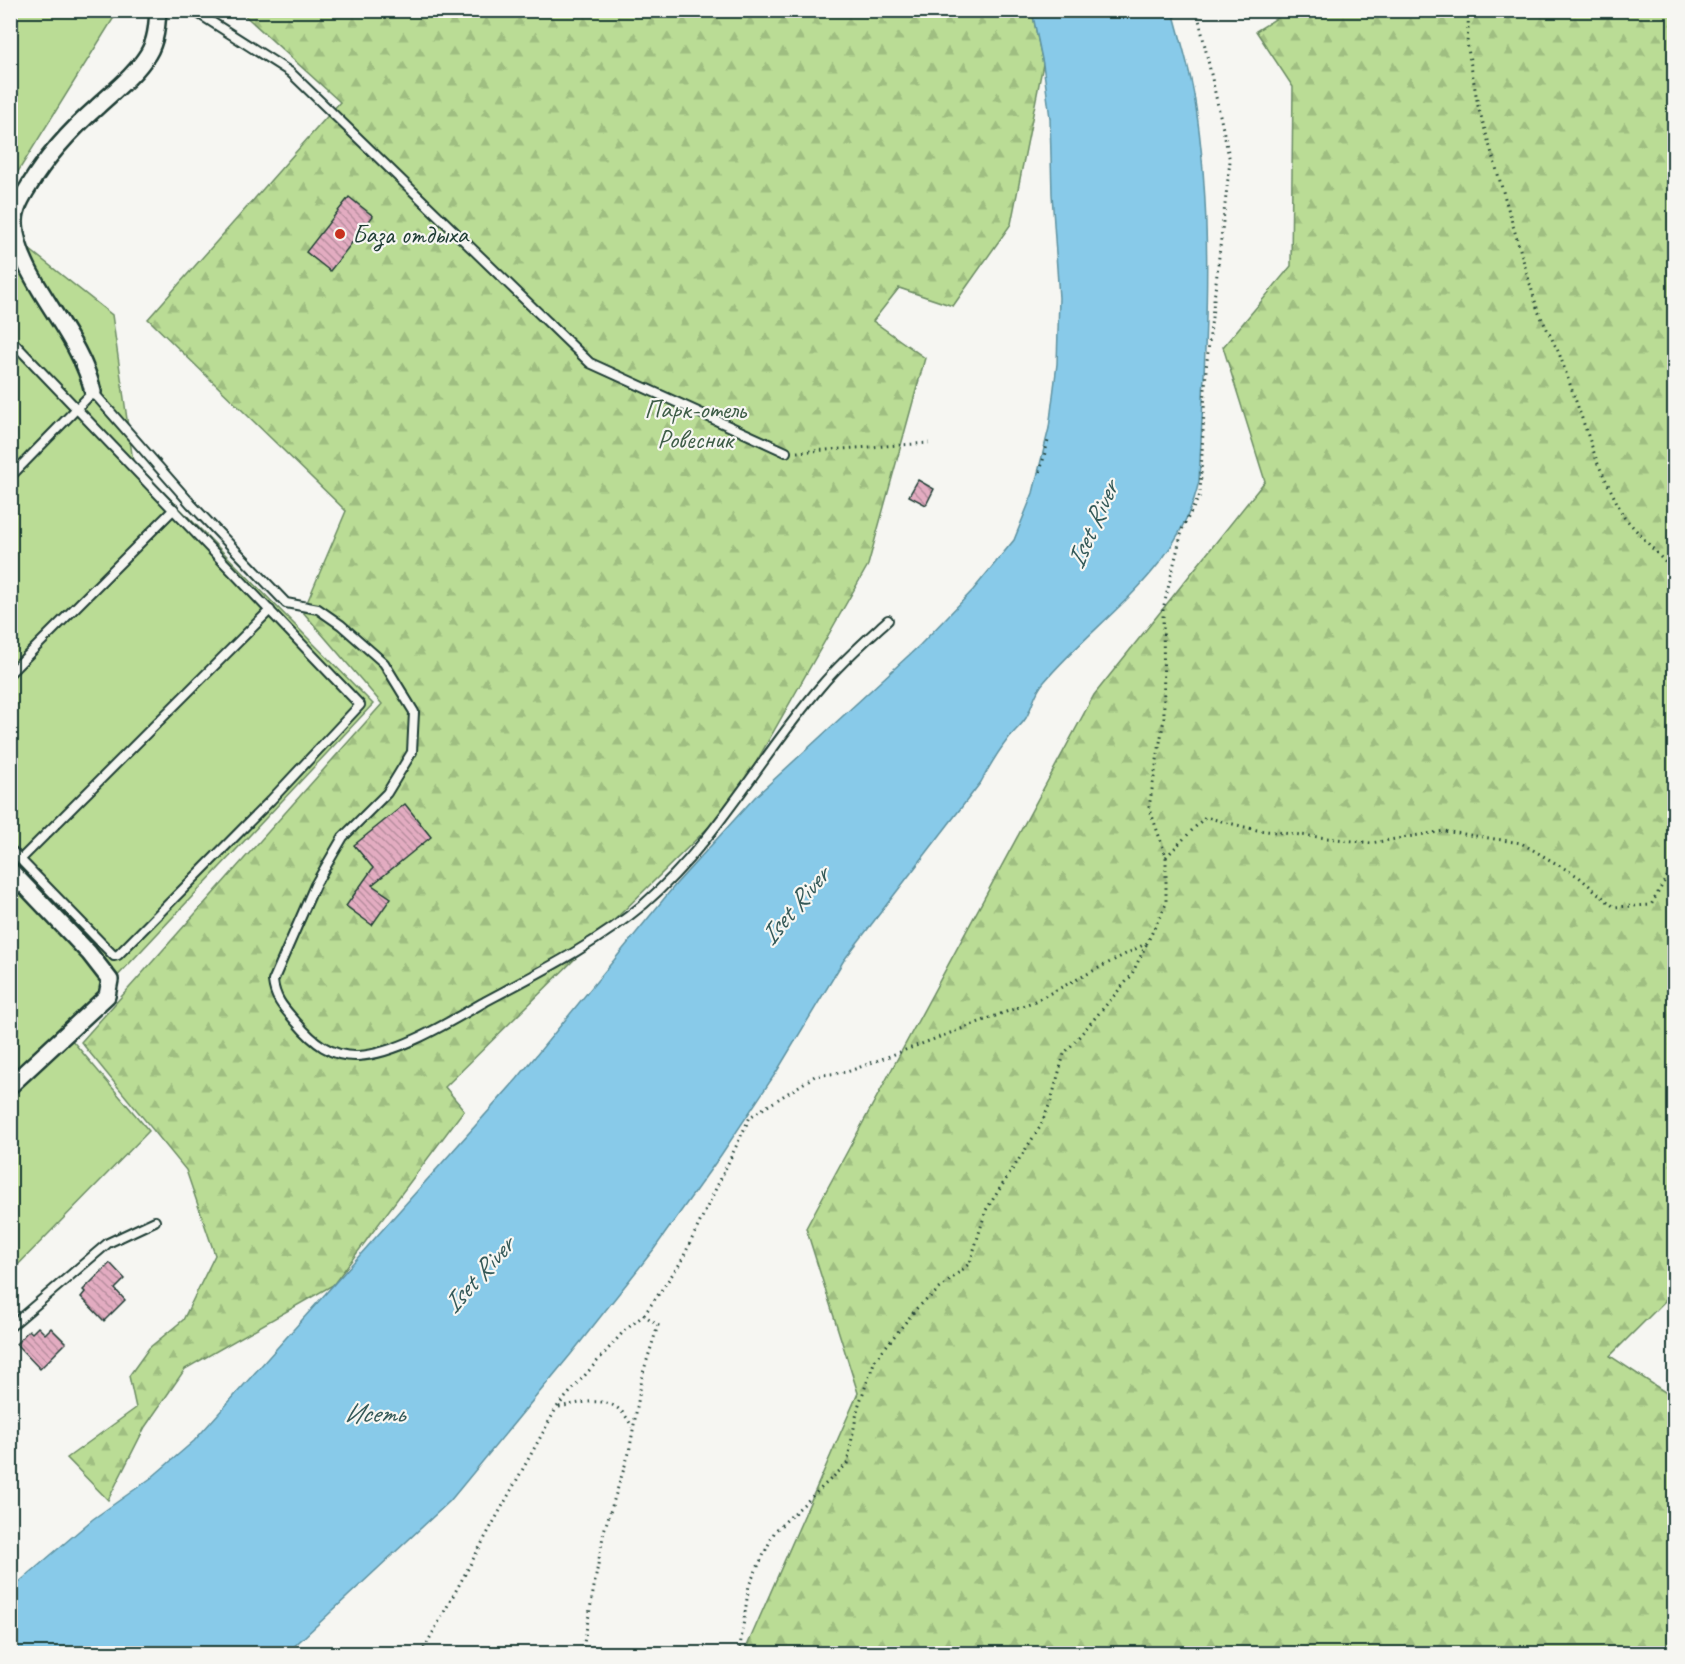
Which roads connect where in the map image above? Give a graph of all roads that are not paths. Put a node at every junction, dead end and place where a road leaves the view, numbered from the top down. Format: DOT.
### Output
graph roads {
  1 [pos="158,10"];
  2 [pos="192,10"];
  3 [pos="13,230"];
  4 [pos="10,339"];
  5 [pos="93,392"];
  6 [pos="79,408"];
  7 [pos="786,453"];
  8 [pos="10,477"];
  9 [pos="174,509"];
  10 [pos="270,610"];
  11 [pos="888,620"];
  12 [pos="10,673"];
  13 [pos="10,849"];
  14 [pos="16,864"];
  15 [pos="23,884"];
  16 [pos="10,895"];
  17 [pos="10,1086"];
  18 [pos="155,1221"];
  19 [pos="10,1327"];
  1 -- 3 [label="street"];
  2 -- 7 [label="lane"];
  3 -- 5 [label="street"];
  4 -- 6 [label="lane"];
  5 -- 6 [label="lane"];
  5 -- 11 [label="lane"];
  6 -- 8 [label="lane"];
  6 -- 9 [label="lane"];
  9 -- 10 [label="lane"];
  9 -- 12 [label="lane"];
  10 -- 14 [label="lane"];
  10 -- 14 [label="lane"];
  13 -- 14 [label="lane"];
  14 -- 15 [label="street"];
  15 -- 16 [label="lane"];
  15 -- 17 [label="street"];
  18 -- 19 [label="lane"];
}
